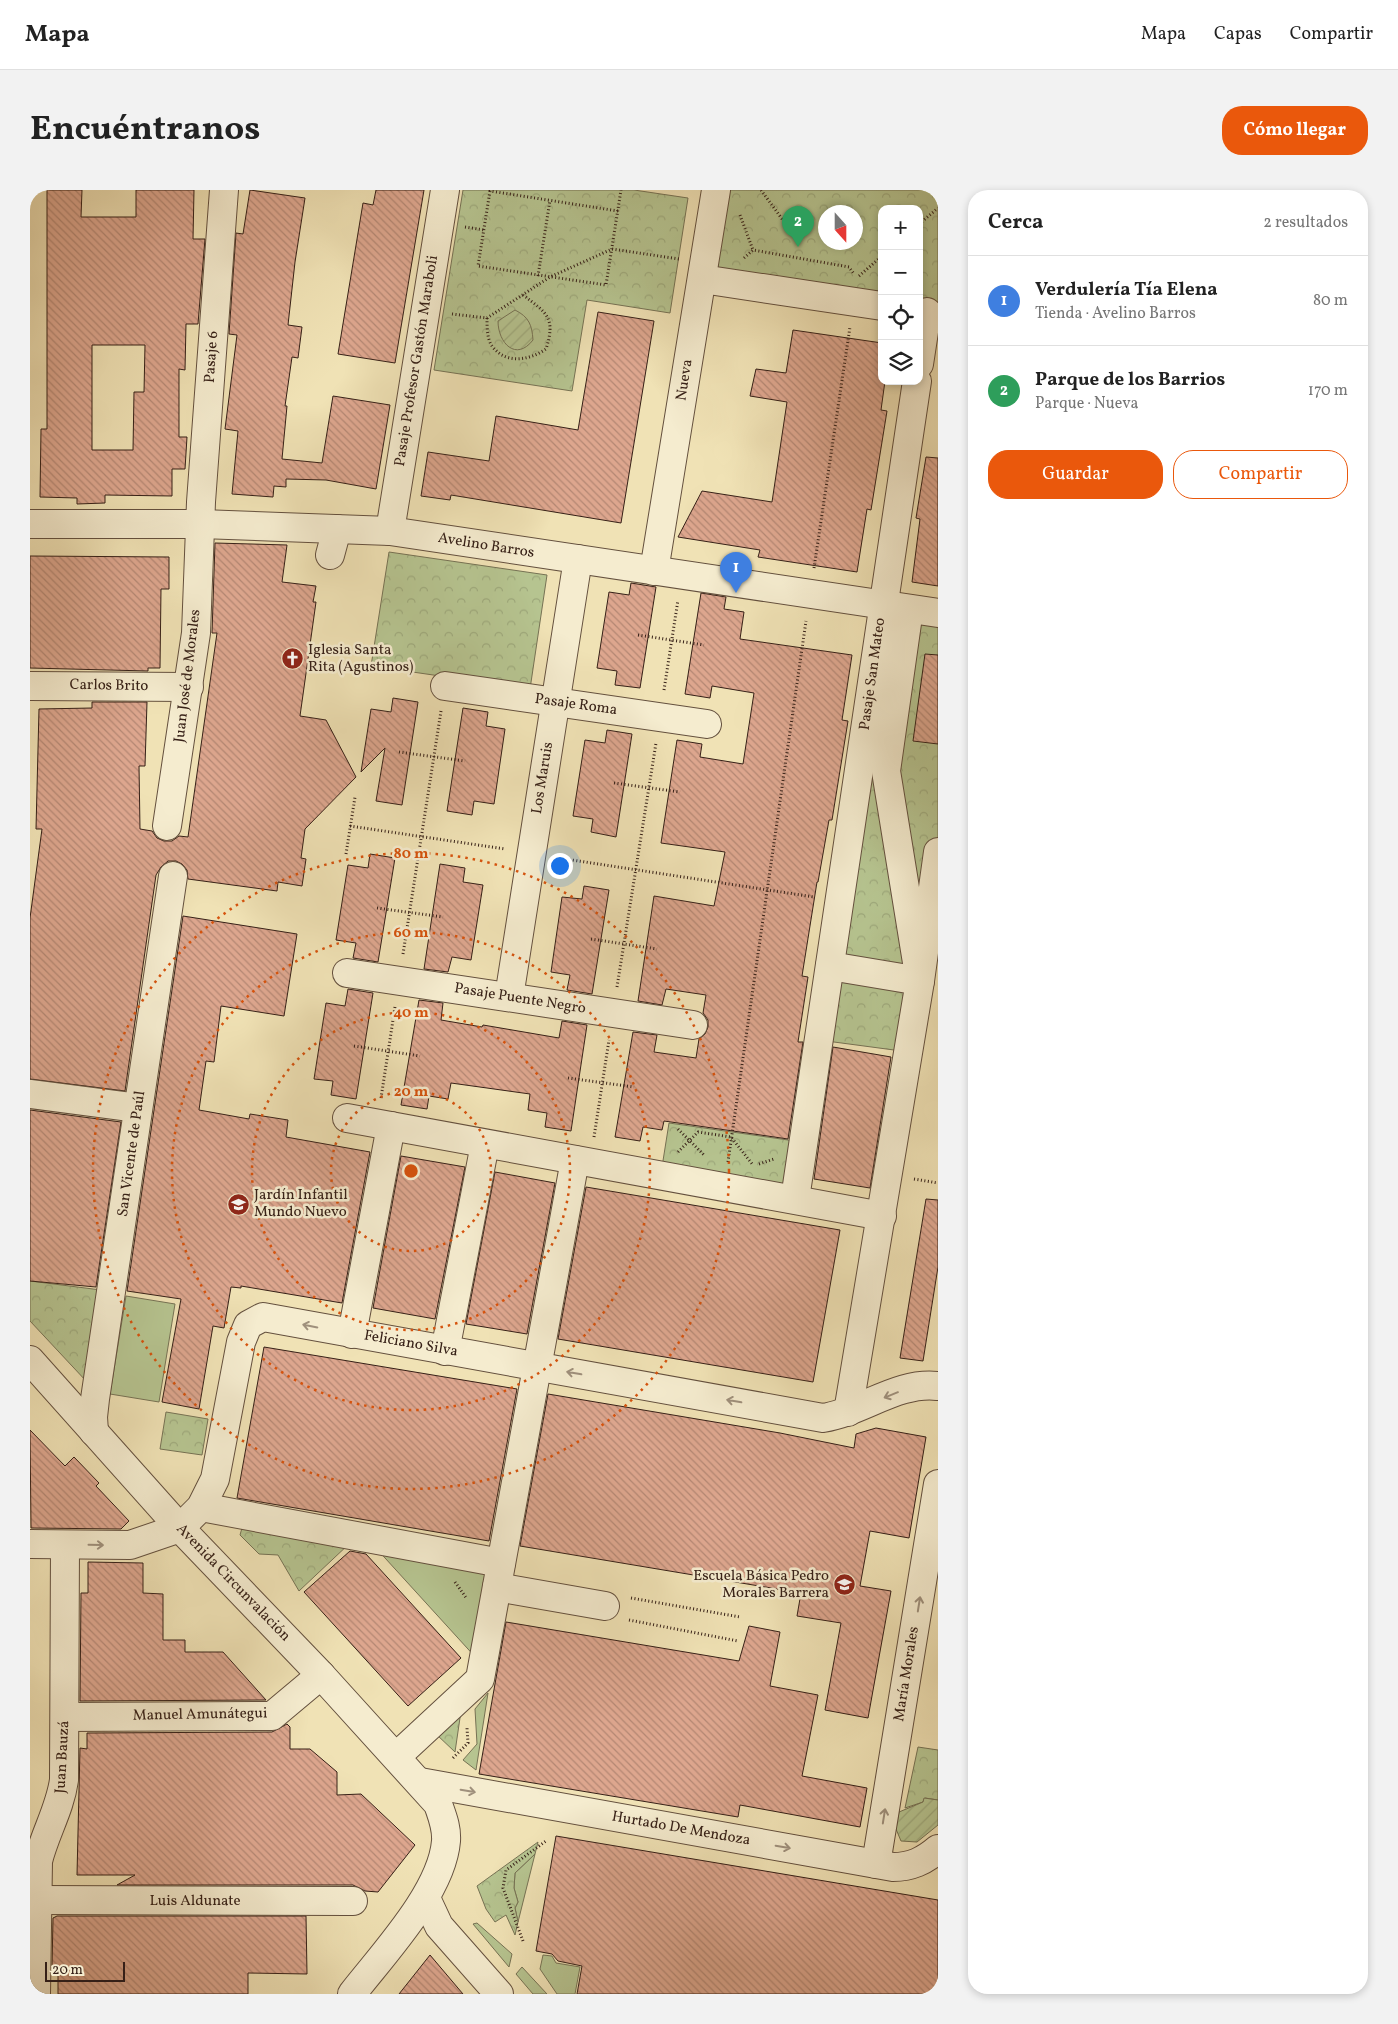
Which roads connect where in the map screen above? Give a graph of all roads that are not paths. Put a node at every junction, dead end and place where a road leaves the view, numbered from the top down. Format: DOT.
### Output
graph roads {
  1 [pos="224,190"];
  2 [pos="445,190"];
  3 [pos="711,191"];
  4 [pos="703,271"];
  5 [pos="878,303"];
  6 [pos="928,313"];
  7 [pos="923,341"];
  8 [pos="917,385"];
  9 [pos="30,524"];
  10 [pos="200,524"];
  11 [pos="390,531"];
  12 [pos="578,559"];
  13 [pos="654,571"];
  14 [pos="896,607"];
  15 [pos="938,613"];
  16 [pos="30,686"];
  17 [pos="445,686"];
  18 [pos="189,687"];
  19 [pos="555,702"];
  20 [pos="708,724"];
  21 [pos="167,826"];
  22 [pos="938,852"];
  23 [pos="173,876"];
  24 [pos="830,966"];
  25 [pos="347,973"];
  26 [pos="920,981"];
  27 [pos="509,997"];
  28 [pos="693,1025"];
  29 [pos="30,1094"];
  30 [pos="138,1108"];
  31 [pos="385,1115"];
  32 [pos="346,1118"];
  33 [pos="485,1144"];
  34 [pos="582,1161"];
  35 [pos="796,1195"];
  36 [pos="882,1216"];
  37 [pos="352,1334"];
  38 [pos="446,1351"];
  39 [pos="30,1360"];
  40 [pos="536,1367"];
  41 [pos="938,1386"];
  42 [pos="848,1412"];
  43 [pos="94,1432"];
  44 [pos="938,1484"];
  45 [pos="201,1507"];
  46 [pos="180,1528"];
  47 [pos="30,1544"];
  48 [pos="65,1545"];
  49 [pos="499,1575"];
  50 [pos="605,1606"];
  51 [pos="321,1674"];
  52 [pos="65,1717"];
  53 [pos="397,1756"];
  54 [pos="420,1782"];
  55 [pos="938,1849"];
  56 [pos="876,1864"];
  57 [pos="426,1898"];
  58 [pos="37,1900"];
  59 [pos="353,1901"];
  60 [pos="36,1994"];
  61 [pos="352,1994"];
  62 [pos="499,1994"];
  1 -- 10 [label="street, Pasaje 6"];
  2 -- 11 [label="street, Pasaje Profesor Gastón Maraboli"];
  3 -- 4 [label="street, Nueva"];
  4 -- 5 [label="street"];
  4 -- 13 [label="street, Nueva"];
  6 -- 7 [label="street"];
  8 -- 14 [label="street, Pasaje San Mateo"];
  9 -- 10 [label="street, Avelino Barros"];
  10 -- 11 [label="street, Avelino Barros"];
  10 -- 18 [label="street, Juan José de Morales"];
  11 -- 12 [label="street, Avelino Barros"];
  12 -- 13 [label="street, Avelino Barros"];
  12 -- 19 [label="street, Los Maruis"];
  13 -- 14 [label="street, Avelino Barros"];
  14 -- 15 [label="street, Avelino Barros"];
  14 -- 24 [label="street, Pasaje San Mateo"];
  14 -- 26 [label="street"];
  16 -- 18 [label="street, Carlos Brito"];
  17 -- 19 [label="street, Pasaje Roma"];
  18 -- 21 [label="street, Juan José de Morales"];
  19 -- 20 [label="street, Pasaje Roma"];
  19 -- 27 [label="street, Los Maruis"];
  22 -- 26 [label="street"];
  23 -- 30 [label="street, San Vicente de Paúl"];
  24 -- 26 [label="street"];
  24 -- 35 [label="street, Pasaje San Mateo"];
  25 -- 27 [label="street, Pasaje Puente Negro"];
  26 -- 36 [label="street"];
  27 -- 28 [label="street, Pasaje Puente Negro"];
  29 -- 30 [label="street"];
  30 -- 43 [label="street, San Vicente de Paúl"];
  31 -- 32 [label="street"];
  31 -- 33 [label="street"];
  31 -- 37 [label="street"];
  33 -- 34 [label="street"];
  33 -- 38 [label="street"];
  34 -- 35 [label="street"];
  34 -- 40 [label="street"];
  35 -- 36 [label="street"];
  36 -- 42 [label="street"];
  37 -- 38 [label="street, Feliciano Silva"];
  37 -- 45 [label="street, Feliciano Silva, one-way"];
  38 -- 40 [label="street, Feliciano Silva"];
  39 -- 43 [label="street, Avenida Circunvalación"];
  42 -- 40 [label="street, Feliciano Silva, one-way"];
  40 -- 49 [label="street"];
  41 -- 42 [label="street, Feliciano Silva, one-way"];
  43 -- 46 [label="street, Avenida Circunvalación"];
  56 -- 44 [label="street, María Morales, one-way"];
  45 -- 46 [label="street, Feliciano Silva"];
  45 -- 49 [label="street"];
  48 -- 46 [label="street, Feliciano Silva, one-way"];
  46 -- 51 [label="street, Avenida Circunvalación"];
  47 -- 48 [label="street, Feliciano Silva"];
  48 -- 52 [label="street, Juan Bauzá"];
  49 -- 50 [label="street"];
  49 -- 53 [label="street"];
  51 -- 52 [label="street, Manuel Amunátegui"];
  51 -- 53 [label="street, Avenida Circunvalación"];
  52 -- 58 [label="street, Juan Bauzá"];
  53 -- 54 [label="street, Avenida Circunvalación"];
  54 -- 56 [label="street, Hurtado De Mendoza, one-way"];
  54 -- 57 [label="street, Avenida Circunvalación"];
  55 -- 56 [label="street, Hurtado De Mendoza"];
  57 -- 61 [label="street"];
  57 -- 62 [label="street"];
  58 -- 59 [label="street, Luis Aldunate"];
  58 -- 60 [label="street, Juan Bauzá"];
}
